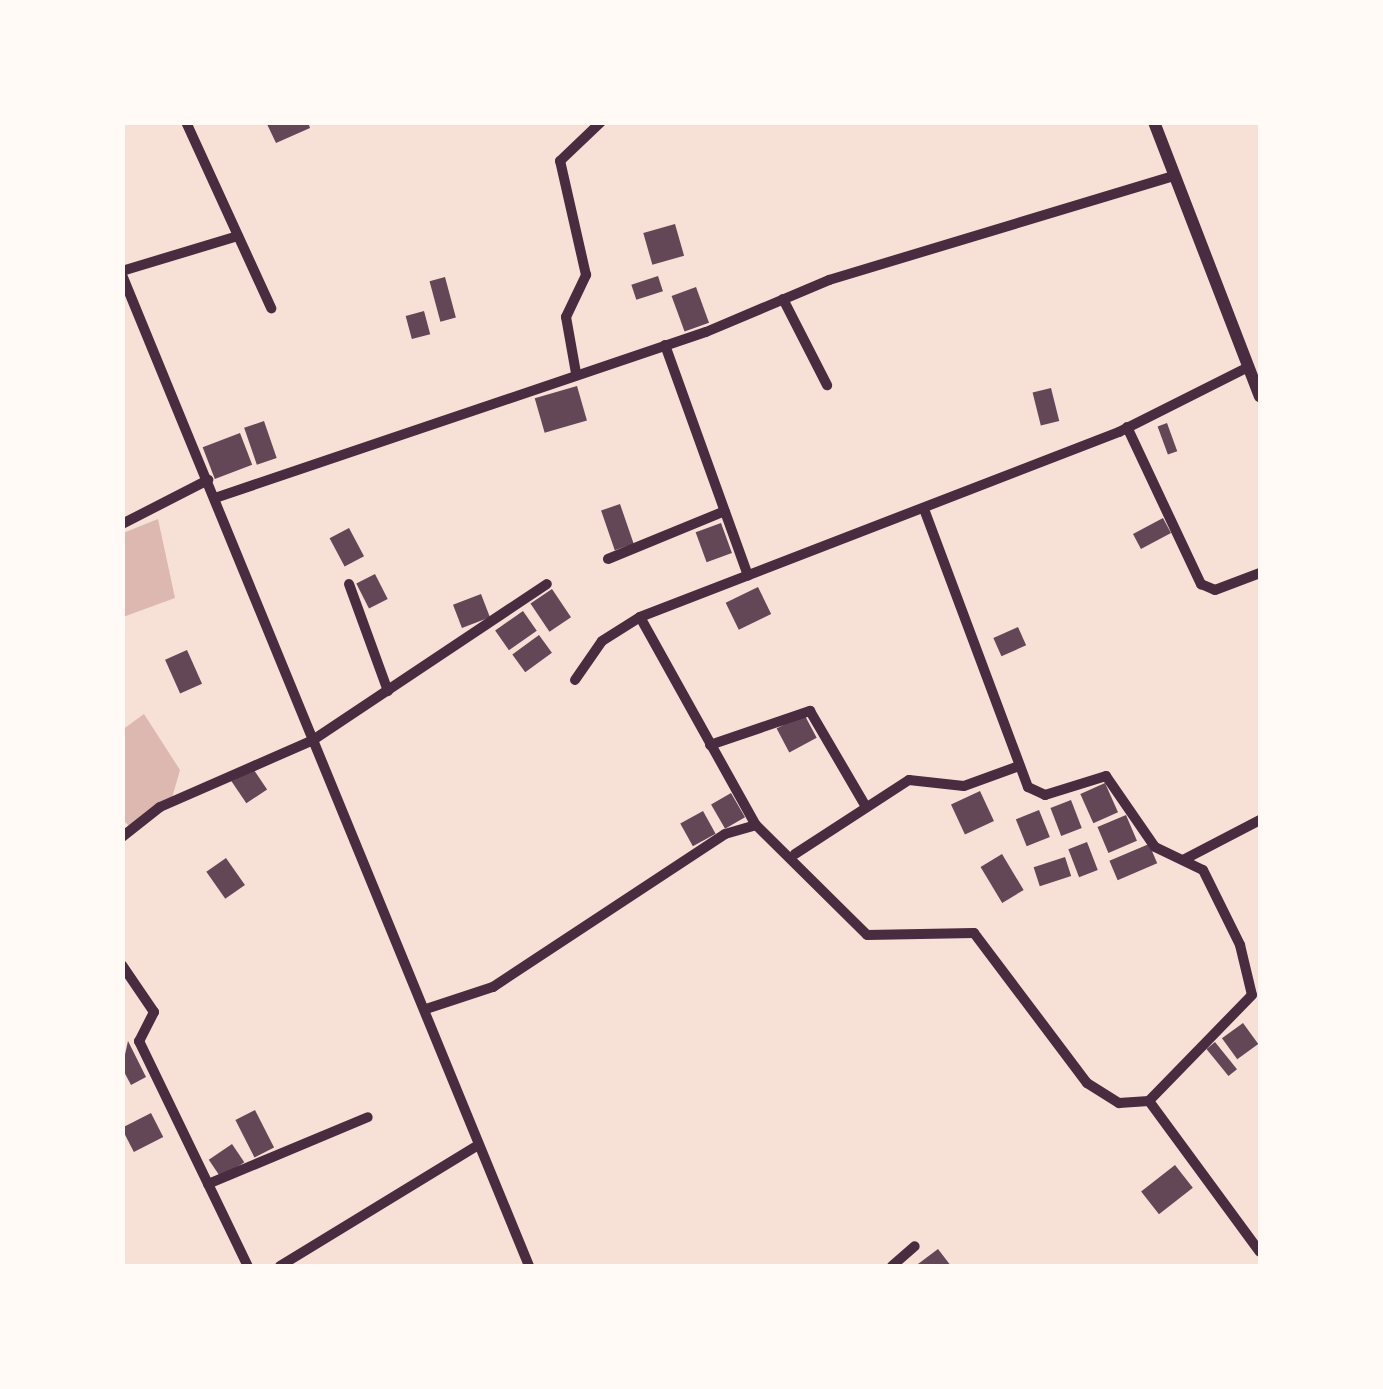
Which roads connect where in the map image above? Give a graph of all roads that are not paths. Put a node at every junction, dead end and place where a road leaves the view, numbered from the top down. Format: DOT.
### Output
graph roads {
  1 [pos="186,122"];
  2 [pos="601,122"];
  3 [pos="1154,122"];
  4 [pos="1170,178"];
  5 [pos="238,236"];
  6 [pos="122,273"];
  7 [pos="784,299"];
  8 [pos="271,308"];
  9 [pos="665,346"];
  10 [pos="1244,369"];
  11 [pos="576,372"];
  12 [pos="827,385"];
  13 [pos="1260,395"];
  14 [pos="1128,427"];
  15 [pos="208,480"];
  16 [pos="215,498"];
  17 [pos="924,509"];
  18 [pos="725,510"];
  19 [pos="122,524"];
  20 [pos="608,559"];
  21 [pos="1260,573"];
  22 [pos="748,574"];
  23 [pos="349,584"];
  24 [pos="546,584"];
  25 [pos="640,617"];
  26 [pos="575,680"];
  27 [pos="388,691"];
  28 [pos="313,740"];
  29 [pos="710,745"];
  30 [pos="1019,766"];
  31 [pos="865,805"];
  32 [pos="1260,820"];
  33 [pos="756,826"];
  34 [pos="122,837"];
  35 [pos="794,854"];
  36 [pos="1185,859"];
  37 [pos="122,965"];
  38 [pos="426,1009"];
  39 [pos="1150,1101"];
  40 [pos="368,1117"];
  41 [pos="475,1146"];
  42 [pos="208,1184"];
  43 [pos="915,1246"];
  44 [pos="1260,1252"];
  45 [pos="248,1266"];
  46 [pos="280,1266"];
  47 [pos="529,1266"];
  48 [pos="892,1266"];
  1 -- 5 [label="street"];
  2 -- 11 [label="street"];
  3 -- 4 [label="street"];
  4 -- 7 [label="street"];
  4 -- 10 [label="street"];
  5 -- 6 [label="street"];
  5 -- 8 [label="street"];
  6 -- 15 [label="street"];
  7 -- 9 [label="street"];
  7 -- 12 [label="street"];
  9 -- 11 [label="street"];
  9 -- 18 [label="street"];
  10 -- 13 [label="street"];
  10 -- 14 [label="street"];
  11 -- 16 [label="street"];
  14 -- 17 [label="street"];
  14 -- 21 [label="street"];
  15 -- 16 [label="street"];
  15 -- 19 [label="street"];
  16 -- 28 [label="street"];
  17 -- 22 [label="street"];
  17 -- 30 [label="street"];
  18 -- 20 [label="street"];
  18 -- 22 [label="street"];
  22 -- 25 [label="street"];
  23 -- 27 [label="street"];
  24 -- 27 [label="street"];
  25 -- 26 [label="street"];
  25 -- 29 [label="street"];
  27 -- 28 [label="street"];
  28 -- 34 [label="street"];
  28 -- 38 [label="street"];
  29 -- 31 [label="street"];
  29 -- 33 [label="street"];
  30 -- 31 [label="street"];
  30 -- 36 [label="street"];
  31 -- 35 [label="street"];
  32 -- 36 [label="street"];
  33 -- 35 [label="street"];
  33 -- 38 [label="street"];
  35 -- 39 [label="street"];
  36 -- 39 [label="street"];
  37 -- 42 [label="street"];
  38 -- 41 [label="street"];
  39 -- 44 [label="street"];
  40 -- 42 [label="street"];
  41 -- 46 [label="street"];
  41 -- 47 [label="street"];
  42 -- 45 [label="street"];
  43 -- 48 [label="street"];
}
